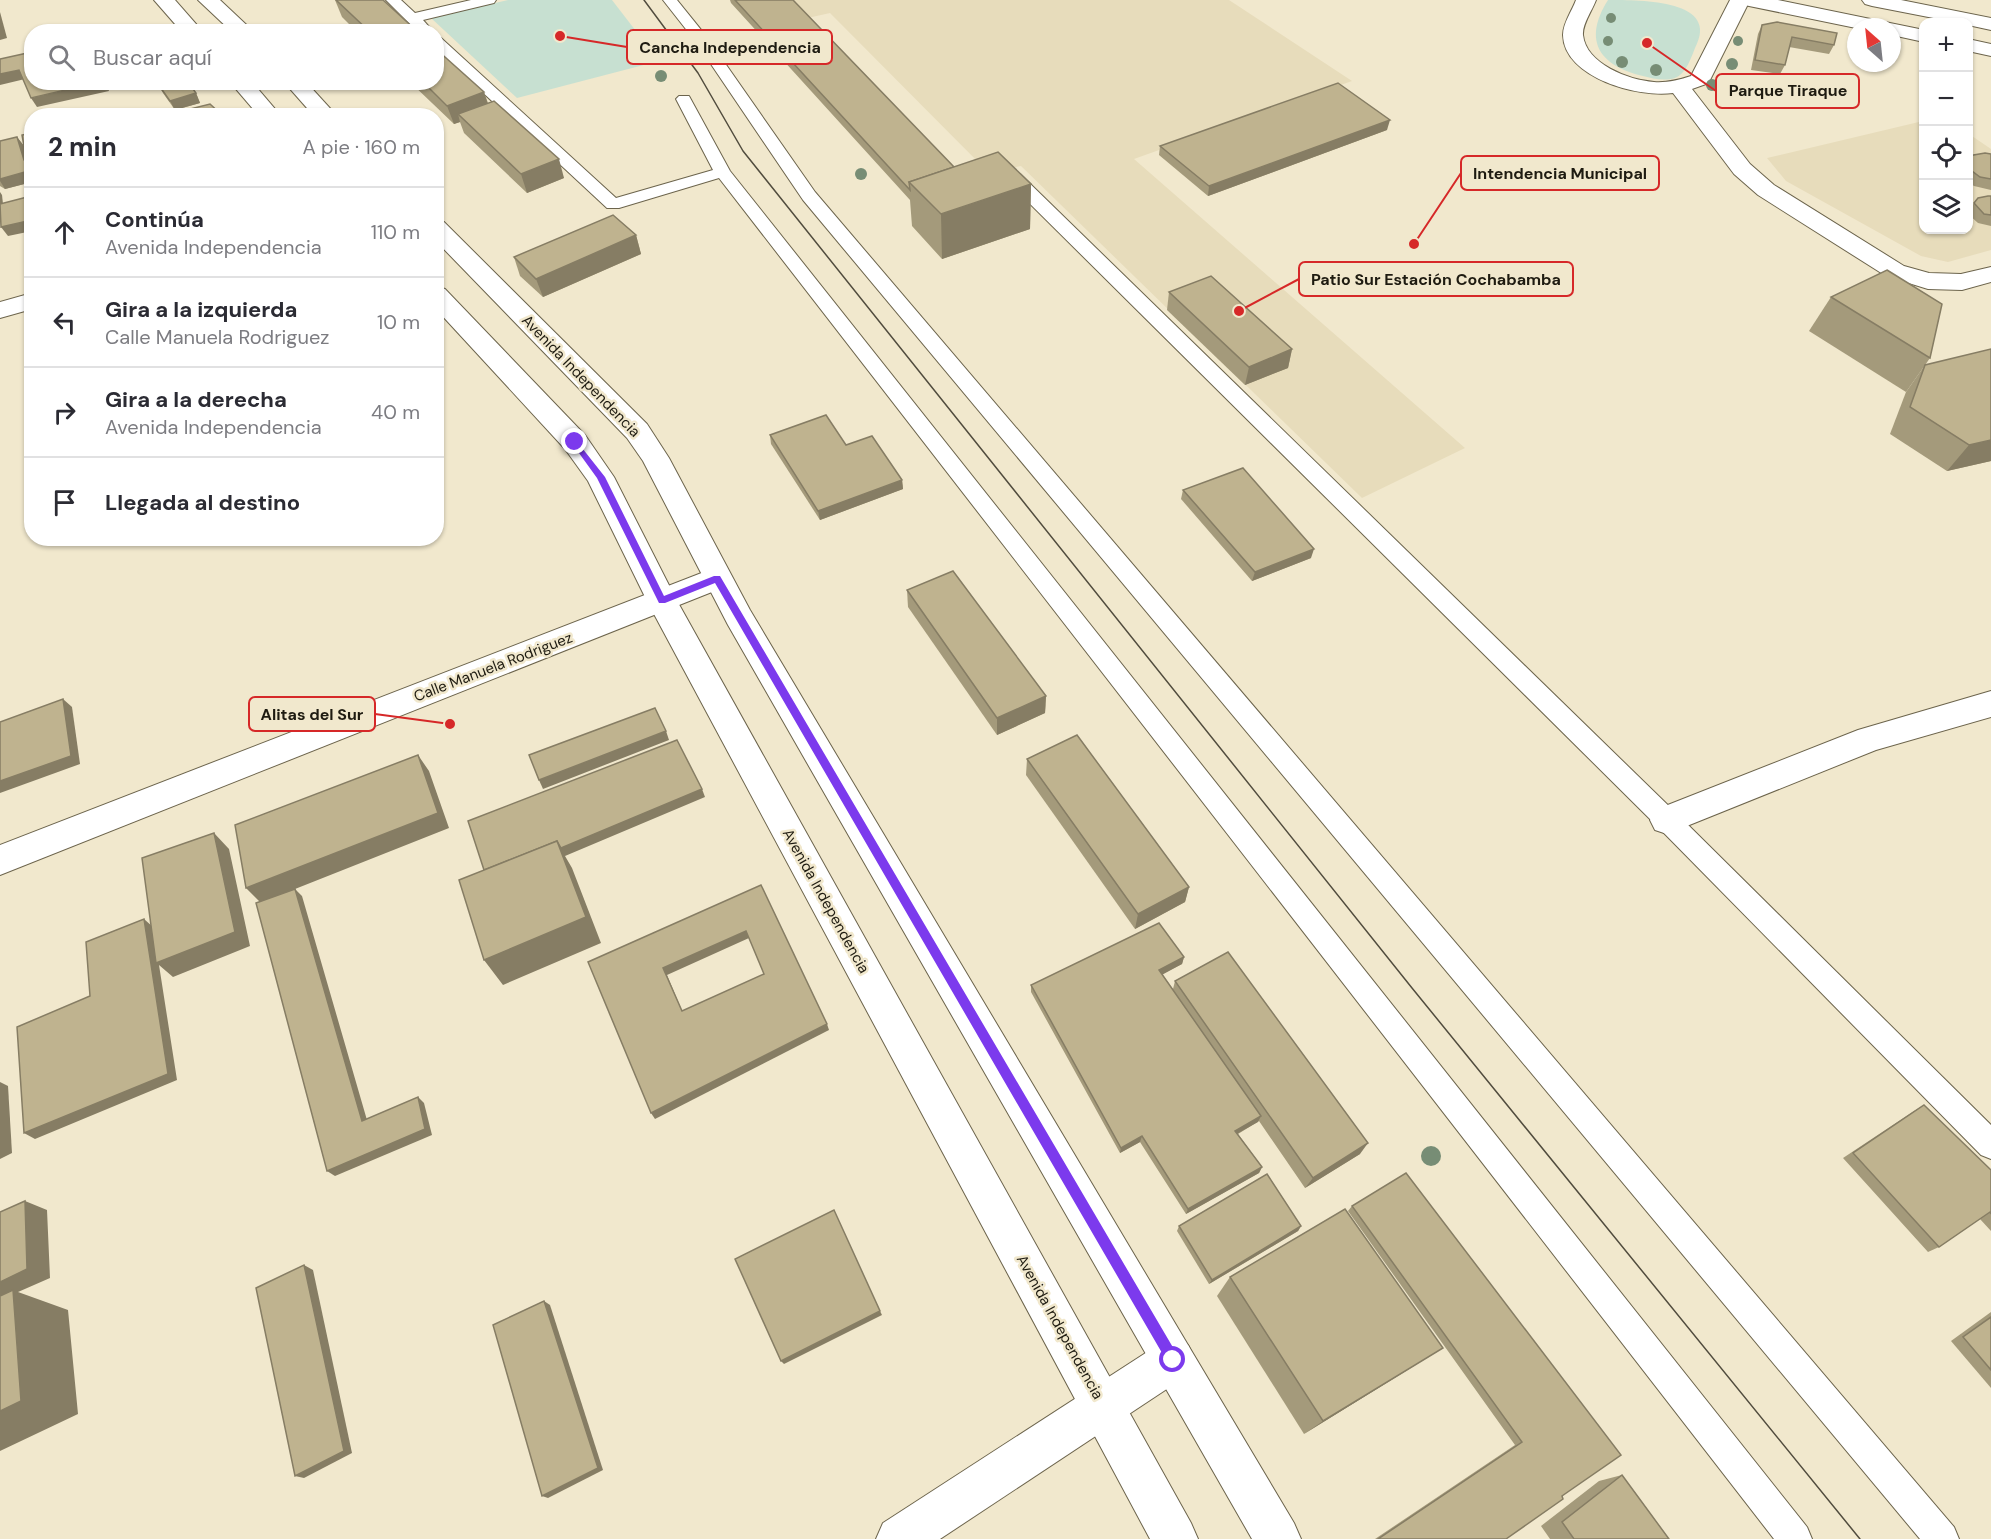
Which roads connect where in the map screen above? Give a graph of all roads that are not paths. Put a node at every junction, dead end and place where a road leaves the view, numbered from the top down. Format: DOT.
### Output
graph roads {
  1 [pos="164,0"];
  2 [pos="208,0"];
  3 [pos="393,0"];
  4 [pos="489,0"];
  5 [pos="670,0"];
  6 [pos="1586,0"];
  7 [pos="1740,0"];
  8 [pos="1749,0"];
  9 [pos="1872,0"];
  10 [pos="412,18"];
  11 [pos="1847,20"];
  12 [pos="186,24"];
  13 [pos="235,24"];
  14 [pos="418,24"];
  15 [pos="1991,24"];
  16 [pos="1901,31"];
  17 [pos="1919,35"];
  18 [pos="1973,46"];
  19 [pos="444,47"];
  20 [pos="1991,50"];
  21 [pos="1679,87"];
  22 [pos="247,90"];
  23 [pos="302,90"];
  24 [pos="684,99"];
  25 [pos="264,108"];
  26 [pos="319,108"];
  27 [pos="723,172"];
  28 [pos="1014,178"];
  29 [pos="444,235"];
  30 [pos="1991,274"];
  31 [pos="24,303"];
  32 [pos="444,303"];
  33 [pos="0,310"];
  34 [pos="717,578"];
  35 [pos="662,601"];
  36 [pos="1991,704"];
  37 [pos="1667,820"];
  38 [pos="0,860"];
  39 [pos="1991,1145"];
  40 [pos="1173,1360"];
  41 [pos="1103,1406"];
  42 [pos="900,1539"];
  43 [pos="1175,1539"];
  44 [pos="1278,1539"];
  45 [pos="1796,1539"];
  46 [pos="1942,1539"];
  1 -- 12 [label="main road"];
  2 -- 13 [label="main road"];
  3 -- 10 [label="lane"];
  4 -- 10 [label="lane"];
  5 -- 46 [label="lane"];
  6 -- 21 [label="main road"];
  7 -- 21 [label="main road"];
  8 -- 11 [label="main road"];
  9 -- 15 [label="main road"];
  10 -- 14 [label="lane"];
  16 -- 17 [label="main road"];
  18 -- 20 [label="main road"];
  19 -- 27 [label="lane"];
  21 -- 30 [label="main road"];
  22 -- 25 [label="main road"];
  23 -- 26 [label="main road"];
  24 -- 27 [label="lane"];
  27 -- 45 [label="lane"];
  28 -- 37 [label="lane"];
  29 -- 34 [label="main road, Avenida Independencia"];
  31 -- 33 [label="main road"];
  32 -- 35 [label="main road, Avenida Independencia"];
  34 -- 35 [label="main road, Calle Manuela Rodriguez"];
  34 -- 40 [label="main road, Avenida Independencia"];
  35 -- 38 [label="main road, Calle Manuela Rodriguez"];
  35 -- 41 [label="main road, Avenida Independencia"];
  36 -- 37 [label="main road"];
  37 -- 39 [label="lane"];
  40 -- 41 [label="main road"];
  40 -- 44 [label="main road, Avenida Independencia"];
  41 -- 42 [label="main road"];
  41 -- 43 [label="main road, Avenida Independencia"];
}
